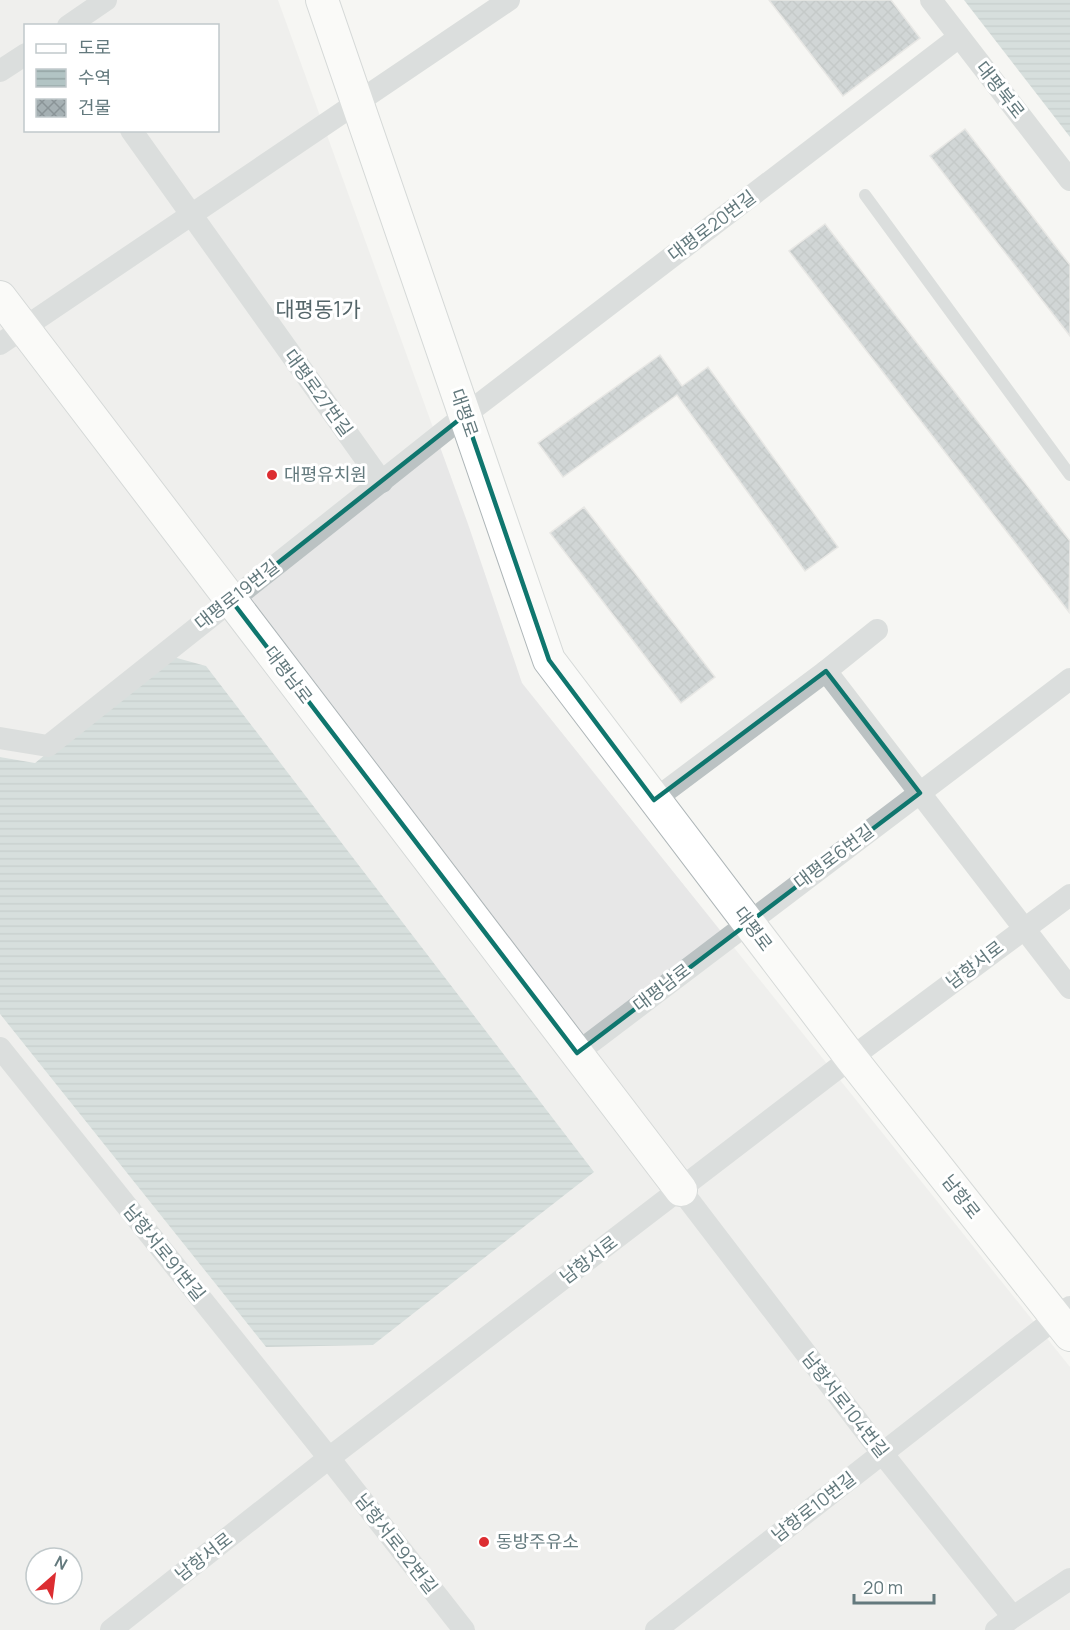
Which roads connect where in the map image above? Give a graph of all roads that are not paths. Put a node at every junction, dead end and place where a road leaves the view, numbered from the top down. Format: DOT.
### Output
graph roads {
  1 [pos="106,0"];
  2 [pos="322,0"];
  3 [pos="509,0"];
  4 [pos="931,0"];
  5 [pos="71,24"];
  6 [pos="959,37"];
  7 [pos="24,55"];
  8 [pos="0,71"];
  9 [pos="358,103"];
  10 [pos="131,132"];
  11 [pos="1070,180"];
  12 [pos="865,195"];
  13 [pos="191,215"];
  14 [pos="0,297"];
  15 [pos="12,336"];
  16 [pos="465,415"];
  17 [pos="1070,475"];
  18 [pos="382,482"];
  19 [pos="231,600"];
  20 [pos="877,630"];
  21 [pos="826,671"];
  22 [pos="1070,679"];
  23 [pos="0,738"];
  24 [pos="920,793"];
  25 [pos="654,800"];
  26 [pos="1070,895"];
  27 [pos="748,922"];
  28 [pos="1024,929"];
  29 [pos="1070,988"];
  30 [pos="0,1048"];
  31 [pos="577,1053"];
  32 [pos="851,1058"];
  33 [pos="681,1190"];
  34 [pos="1065,1320"];
  35 [pos="882,1453"];
  36 [pos="329,1458"];
  37 [pos="1070,1579"];
  38 [pos="1004,1623"];
  39 [pos="111,1630"];
  40 [pos="464,1630"];
  41 [pos="656,1630"];
  1 -- 5 [label="street"];
  2 -- 9 [label="main road, 대평로"];
  3 -- 9 [label="street"];
  4 -- 6 [label="street, 대평북로"];
  6 -- 11 [label="street, 대평북로"];
  6 -- 16 [label="street, 대평로20번길"];
  7 -- 8 [label="street"];
  9 -- 13 [label="street"];
  9 -- 16 [label="main road, 대평로"];
  10 -- 13 [label="street, 대평로27번길"];
  12 -- 17 [label="lane"];
  13 -- 15 [label="street"];
  13 -- 18 [label="street, 대평로27번길"];
  14 -- 15 [label="main road, 대평남로"];
  15 -- 19 [label="main road, 대평남로"];
  16 -- 18 [label="street, 대평로19번길"];
  16 -- 25 [label="main road, 대평로"];
  18 -- 19 [label="street, 대평로19번길"];
  19 -- 23 [label="street, 대평로19번길"];
  19 -- 31 [label="main road, 대평남로"];
  20 -- 21 [label="street"];
  21 -- 24 [label="street"];
  21 -- 25 [label="street"];
  22 -- 24 [label="street, 대평로6번길"];
  24 -- 27 [label="street, 대평로6번길"];
  24 -- 28 [label="street"];
  25 -- 27 [label="main road, 대평로"];
  26 -- 28 [label="street, 남항서로"];
  27 -- 31 [label="street, 대평남로"];
  27 -- 32 [label="main road, 대평로"];
  28 -- 29 [label="street"];
  28 -- 32 [label="street, 남항서로"];
  30 -- 36 [label="street, 남항서로91번길"];
  31 -- 33 [label="main road, 대평남로"];
  32 -- 33 [label="street, 남항서로"];
  32 -- 34 [label="main road, 남항로"];
  33 -- 35 [label="street, 남항서로104번길"];
  33 -- 36 [label="street, 남항서로"];
  34 -- 35 [label="street, 남항로10번길"];
  35 -- 38 [label="street, 남항서로104번길"];
  35 -- 41 [label="street, 남항로10번길"];
  36 -- 39 [label="street, 남항서로"];
  36 -- 40 [label="street, 남항서로92번길"];
  37 -- 38 [label="street"];
}
